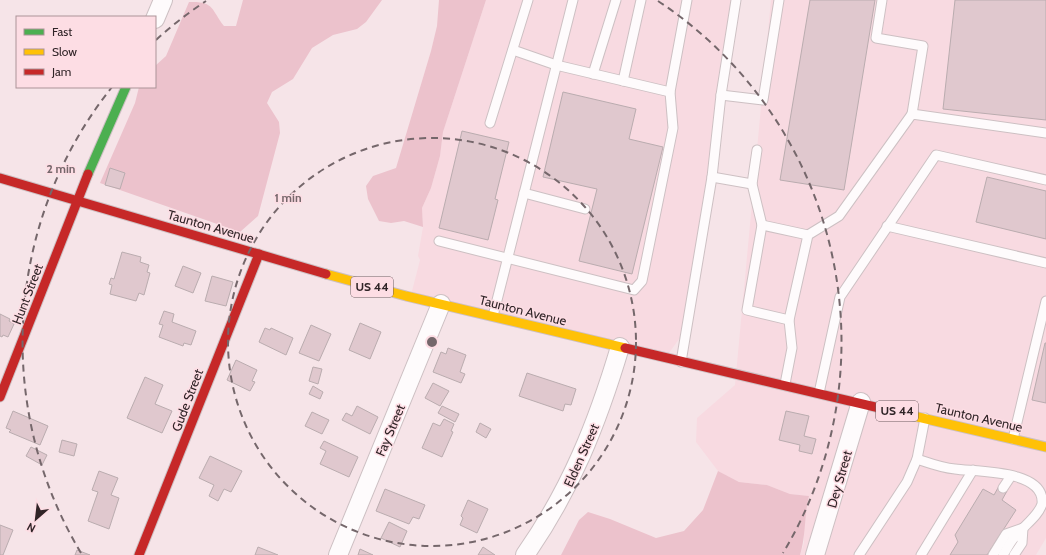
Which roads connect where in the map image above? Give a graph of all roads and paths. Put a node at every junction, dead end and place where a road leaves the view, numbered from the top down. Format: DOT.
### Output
graph roads {
  1 [pos="163,0"];
  2 [pos="528,0"];
  3 [pos="573,0"];
  4 [pos="616,0"];
  5 [pos="641,0"];
  6 [pos="687,0"];
  7 [pos="736,0"];
  8 [pos="779,0"];
  9 [pos="882,0"];
  10 [pos="156,17"];
  11 [pos="513,50"];
  12 [pos="556,65"];
  13 [pos="593,74"];
  14 [pos="623,81"];
  15 [pos="126,88"];
  16 [pos="670,92"];
  17 [pos="721,95"];
  18 [pos="912,114"];
  19 [pos="490,123"];
  20 [pos="1046,133"];
  21 [pos="758,150"];
  22 [pos="712,177"];
  23 [pos="0,178"];
  24 [pos="1046,180"];
  25 [pos="752,184"];
  26 [pos="524,193"];
  27 [pos="78,200"];
  28 [pos="585,209"];
  29 [pos="762,225"];
  30 [pos="887,226"];
  31 [pos="808,235"];
  32 [pos="439,242"];
  33 [pos="259,254"];
  34 [pos="508,259"];
  35 [pos="1046,263"];
  36 [pos="1046,301"];
  37 [pos="441,304"];
  38 [pos="493,316"];
  39 [pos="789,320"];
  40 [pos="620,347"];
  41 [pos="681,362"];
  42 [pos="785,384"];
  43 [pos="819,392"];
  44 [pos="0,397"];
  45 [pos="861,402"];
  46 [pos="925,418"];
  47 [pos="1013,439"];
  48 [pos="1046,447"];
  49 [pos="917,459"];
  50 [pos="974,470"];
  51 [pos="1011,476"];
  52 [pos="1003,488"];
  53 [pos="1023,528"];
  54 [pos="139,555"];
  55 [pos="338,555"];
  56 [pos="525,555"];
  57 [pos="815,555"];
  58 [pos="859,555"];
  59 [pos="921,555"];
  60 [pos="993,555"];
  61 [pos="1003,555"];
  62 [pos="1014,555"];
  1 -- 10 [label="street"];
  2 -- 11 [label="lane"];
  3 -- 12 [label="lane"];
  4 -- 13 [label="lane"];
  5 -- 14 [label="lane"];
  6 -- 16 [label="lane"];
  7 -- 17 [label="lane"];
  8 -- 17 [label="lane"];
  9 -- 18 [label="lane"];
  11 -- 12 [label="lane"];
  11 -- 19 [label="lane"];
  12 -- 13 [label="lane"];
  12 -- 26 [label="lane"];
  13 -- 14 [label="lane"];
  14 -- 16 [label="lane"];
  15 -- 27 [label="main road, Hunt Street"];
  16 -- 34 [label="lane"];
  17 -- 22 [label="lane"];
  18 -- 20 [label="lane"];
  18 -- 31 [label="lane"];
  21 -- 25 [label="lane"];
  22 -- 25 [label="lane"];
  22 -- 41 [label="lane"];
  23 -- 27 [label="main road, Taunton Avenue / US 44"];
  24 -- 30 [label="lane"];
  25 -- 29 [label="lane"];
  26 -- 28 [label="lane"];
  26 -- 34 [label="lane"];
  27 -- 33 [label="main road, Taunton Avenue / US 44"];
  27 -- 44 [label="main road, Hunt Street"];
  29 -- 31 [label="lane"];
  29 -- 39 [label="lane"];
  30 -- 35 [label="lane"];
  30 -- 43 [label="lane"];
  31 -- 39 [label="lane"];
  32 -- 34 [label="lane"];
  33 -- 37 [label="main road, Taunton Avenue / US 44"];
  33 -- 54 [label="main road, Gude Street"];
  34 -- 38 [label="lane"];
  36 -- 47 [label="lane"];
  37 -- 38 [label="main road, Taunton Avenue / US 44"];
  37 -- 55 [label="street, Fay Street"];
  38 -- 40 [label="main road, Taunton Avenue / US 44"];
  39 -- 42 [label="lane"];
  40 -- 41 [label="main road, Taunton Avenue / US 44"];
  40 -- 56 [label="street, Elden Street"];
  41 -- 42 [label="main road, Taunton Avenue / US 44"];
  42 -- 43 [label="main road, Taunton Avenue / US 44"];
  43 -- 45 [label="main road, Taunton Avenue / US 44"];
  45 -- 46 [label="main road, Taunton Avenue / US 44"];
  45 -- 57 [label="street, Dey Street"];
  46 -- 47 [label="main road, Taunton Avenue / US 44"];
  46 -- 49 [label="lane"];
  47 -- 48 [label="main road, Taunton Avenue / US 44"];
  49 -- 50 [label="lane"];
  49 -- 58 [label="lane"];
  50 -- 51 [label="lane"];
  50 -- 59 [label="lane"];
  51 -- 52 [label="lane"];
  51 -- 53 [label="lane"];
  53 -- 60 [label="lane"];
  53 -- 61 [label="lane"];
  53 -- 62 [label="lane"];
}
